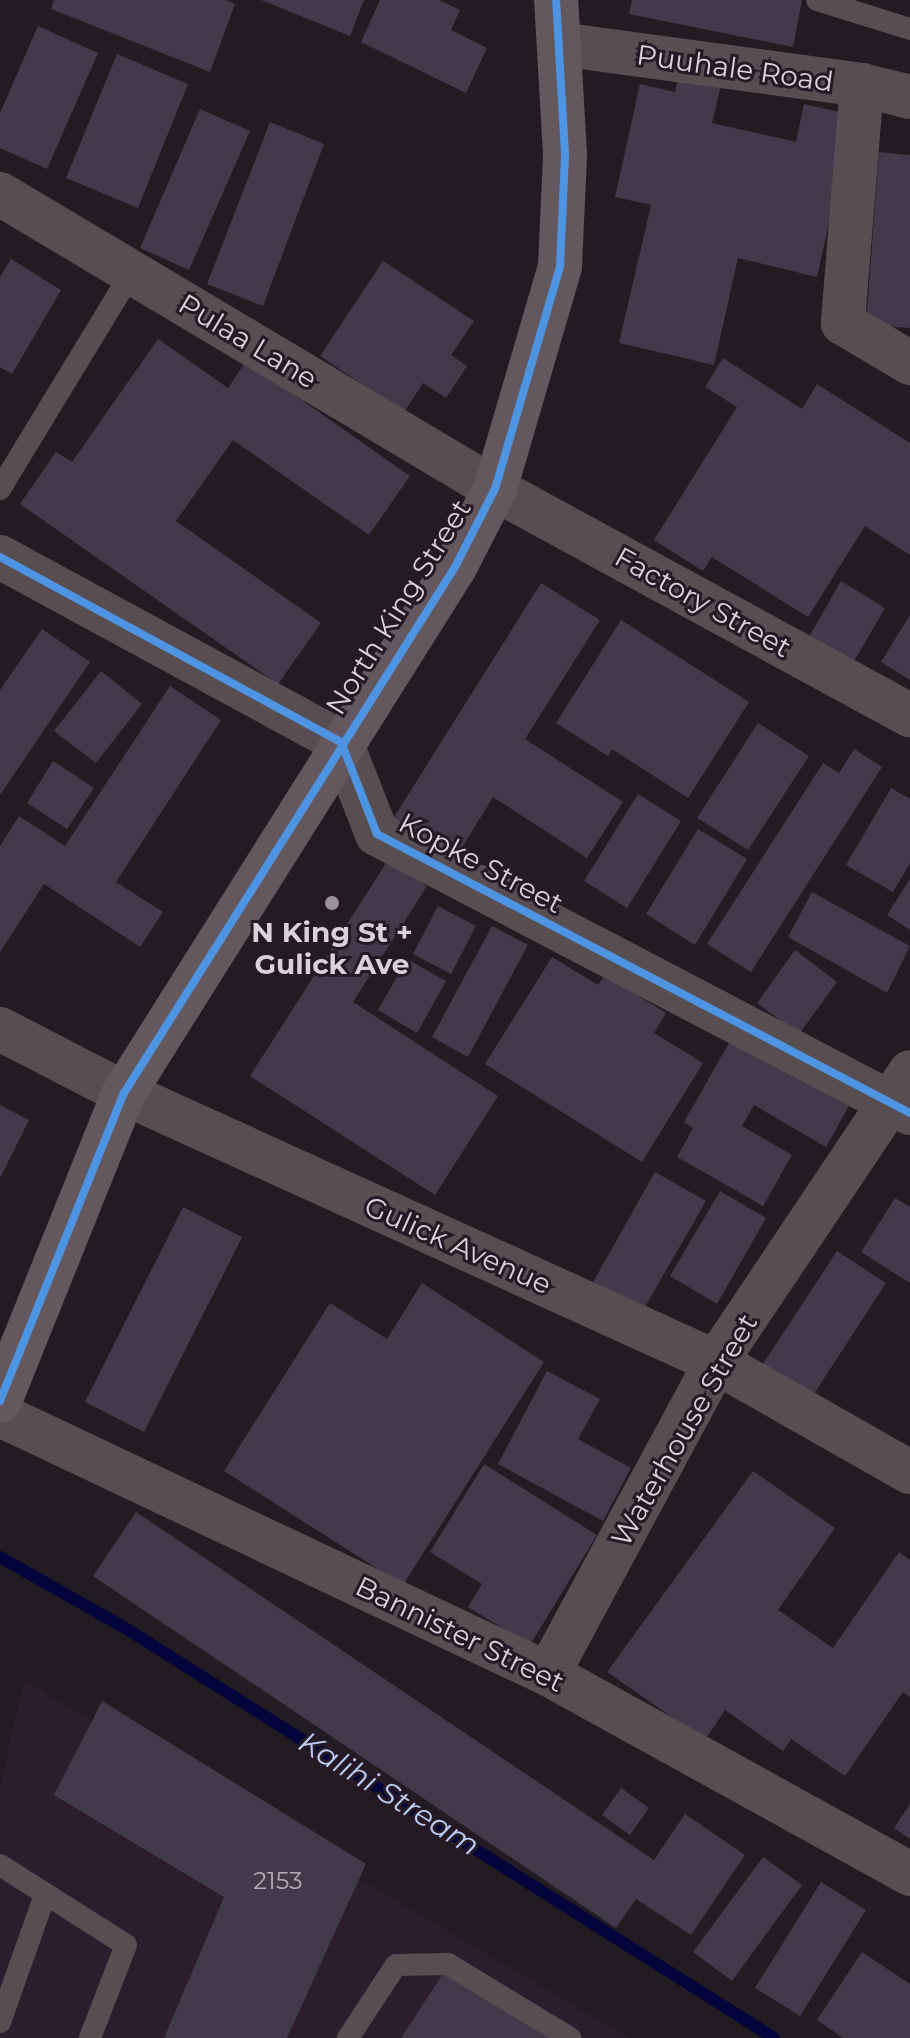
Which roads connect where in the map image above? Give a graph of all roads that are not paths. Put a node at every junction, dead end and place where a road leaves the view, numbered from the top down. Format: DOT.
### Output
graph roads {
  1 [pos="556,0"];
  2 [pos="817,0"];
  3 [pos="910,29"];
  4 [pos="559,44"];
  5 [pos="862,85"];
  6 [pos="910,97"];
  7 [pos="0,194"];
  8 [pos="132,272"];
  9 [pos="910,363"];
  10 [pos="0,489"];
  11 [pos="495,489"];
  12 [pos="1,560"];
  13 [pos="910,715"];
  14 [pos="341,742"];
  15 [pos="0,1029"];
  16 [pos="124,1093"];
  17 [pos="904,1096"];
  18 [pos="716,1362"];
  19 [pos="0,1401"];
  20 [pos="0,1415"];
  21 [pos="910,1472"];
  22 [pos="548,1674"];
  23 [pos="0,1865"];
  24 [pos="910,1874"];
  25 [pos="45,1895"];
  26 [pos="0,2022"];
  27 [pos="90,2038"];
  28 [pos="348,2038"];
  29 [pos="570,2038"];
  1 -- 4 [label="main road, North King Street"];
  2 -- 3 [label="lane"];
  4 -- 5 [label="street, Puuhale Road"];
  4 -- 11 [label="main road, North King Street"];
  5 -- 6 [label="street, Puuhale Road"];
  5 -- 9 [label="street"];
  7 -- 8 [label="street, Pulaa Lane"];
  8 -- 10 [label="lane"];
  8 -- 11 [label="street, Pulaa Lane"];
  11 -- 13 [label="street, Factory Street"];
  11 -- 14 [label="main road, North King Street"];
  12 -- 14 [label="street"];
  14 -- 16 [label="main road, North King Street"];
  14 -- 17 [label="street, Kopke Street"];
  15 -- 16 [label="street, Gulick Avenue"];
  16 -- 18 [label="street, Gulick Avenue"];
  16 -- 19 [label="main road, North King Street"];
  17 -- 18 [label="street, Waterhouse Street"];
  18 -- 21 [label="street, Gulick Avenue"];
  18 -- 22 [label="street, Waterhouse Street"];
  20 -- 22 [label="street, Bannister Street"];
  22 -- 24 [label="street, Bannister Street"];
  23 -- 25 [label="lane"];
  25 -- 26 [label="lane"];
  25 -- 27 [label="lane"];
  28 -- 29 [label="lane"];
}
